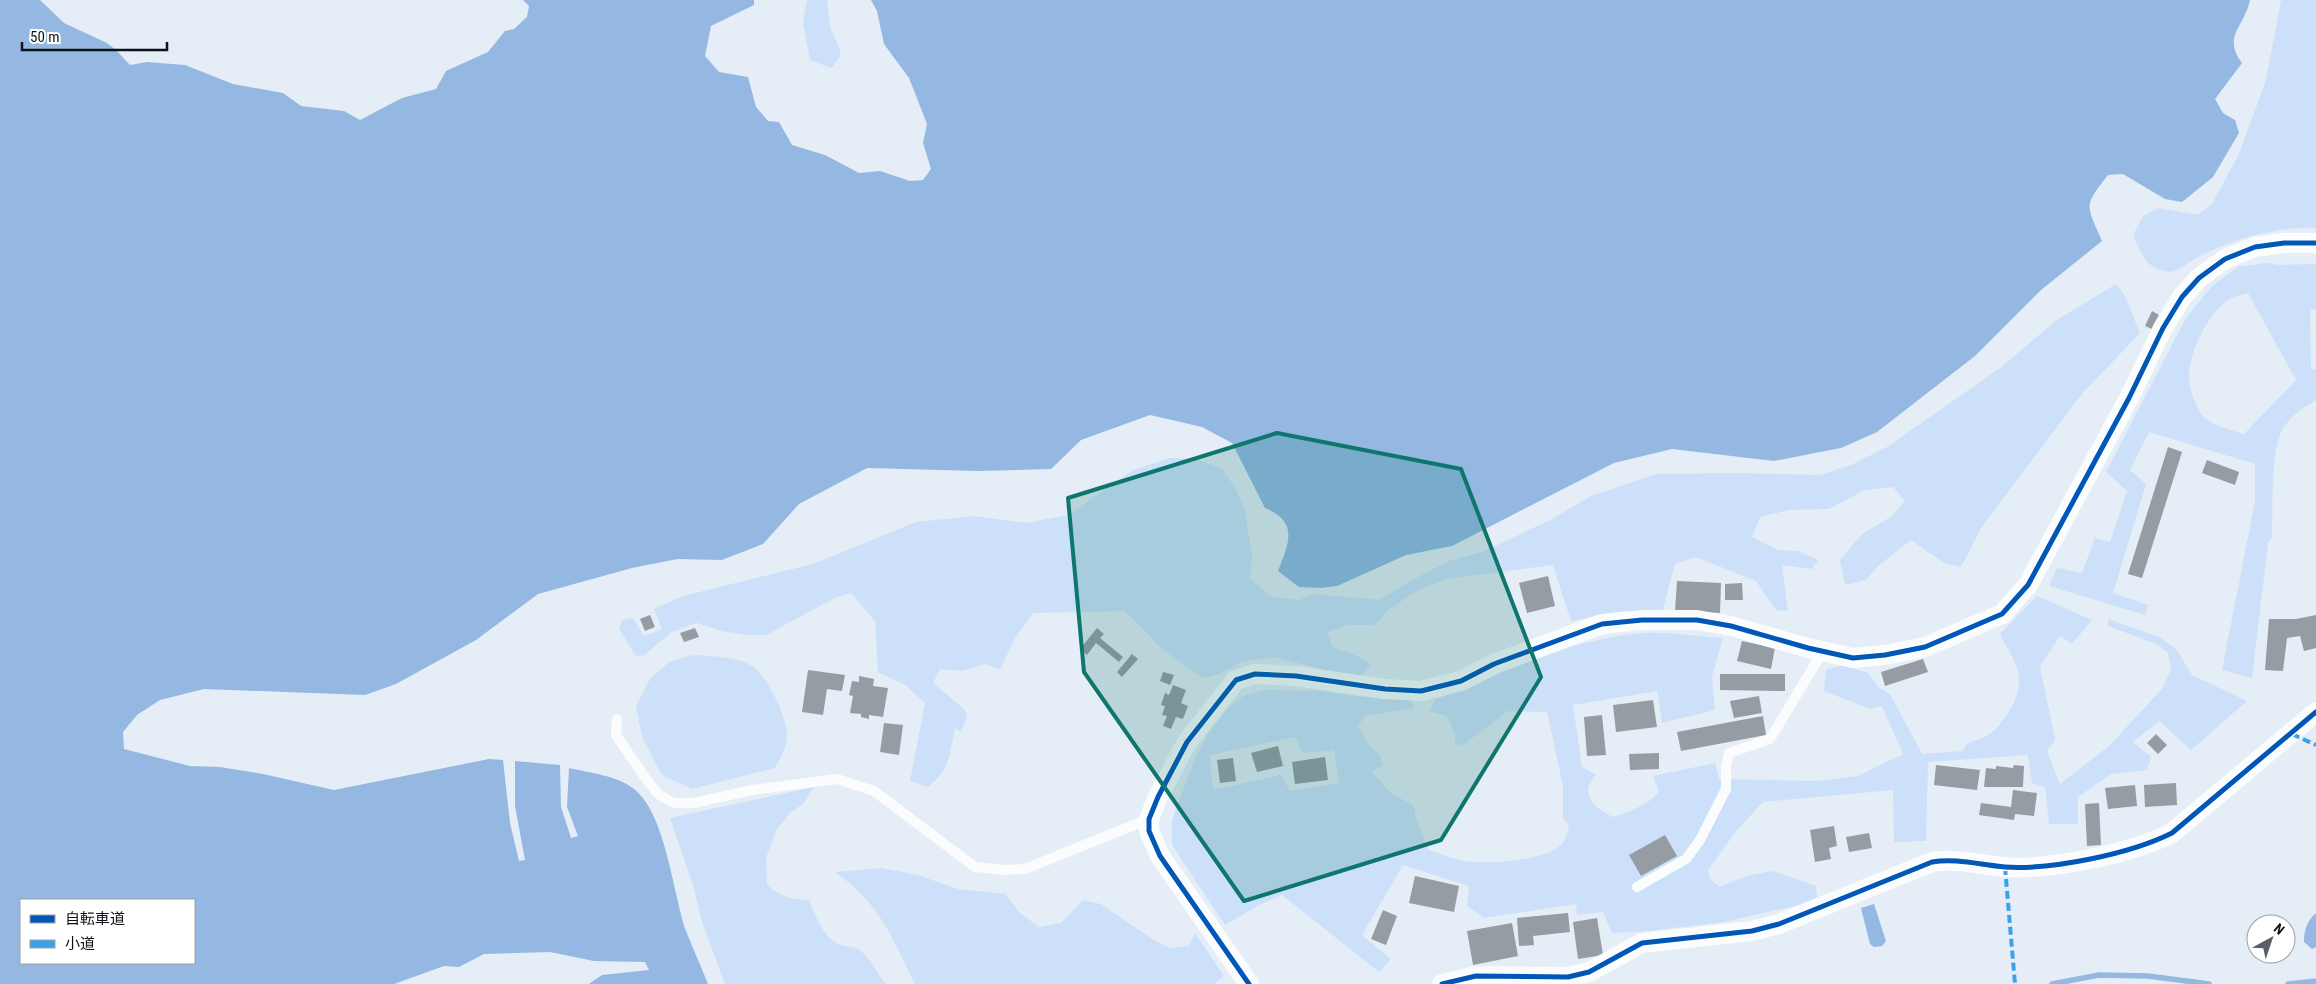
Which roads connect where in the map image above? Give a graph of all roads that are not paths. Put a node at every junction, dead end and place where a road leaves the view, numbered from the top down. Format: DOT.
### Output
graph roads {
  1 [pos="2316,243"];
  2 [pos="1823,651"];
  3 [pos="2316,712"];
  4 [pos="617,719"];
  5 [pos="1149,819"];
  6 [pos="1637,887"];
  7 [pos="1249,984"];
  8 [pos="1442,984"];
  1 -- 2 [label="street"];
  2 -- 5 [label="street"];
  2 -- 6 [label="lane"];
  3 -- 8 [label="street"];
  4 -- 5 [label="lane"];
  5 -- 7 [label="street"];
}
